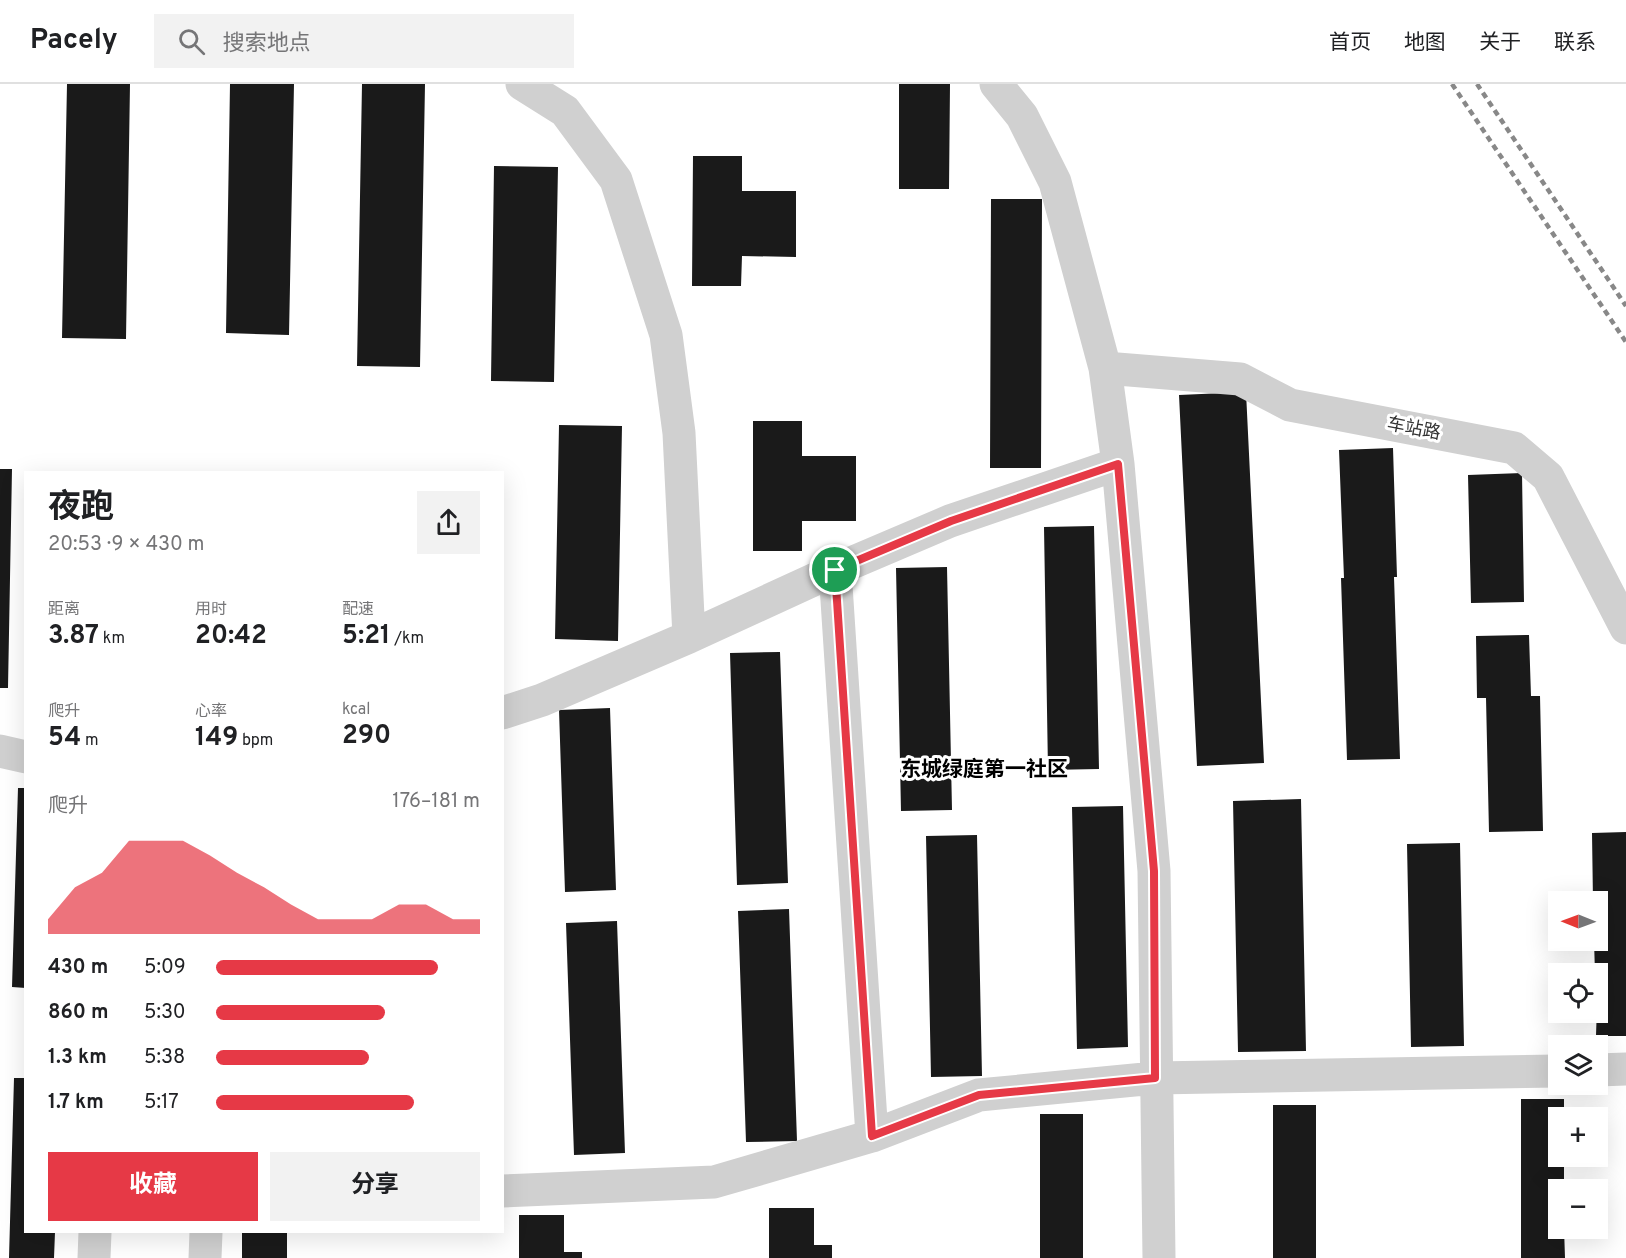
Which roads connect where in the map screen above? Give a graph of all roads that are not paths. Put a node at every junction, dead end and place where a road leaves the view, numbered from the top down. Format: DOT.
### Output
graph roads {
  1 [pos="522,84"];
  2 [pos="996,84"];
  3 [pos="1105,368"];
  4 [pos="1118,464"];
  5 [pos="835,570"];
  6 [pos="1626,628"];
  7 [pos="689,637"];
  8 [pos="504,712"];
  9 [pos="0,751"];
  10 [pos="24,757"];
  11 [pos="1626,1069"];
  12 [pos="1608,1070"];
  13 [pos="1548,1071"];
  14 [pos="1155,1078"];
  15 [pos="872,1136"];
  16 [pos="504,1191"];
  17 [pos="95,1233"];
  18 [pos="206,1233"];
  19 [pos="94,1258"];
  20 [pos="205,1258"];
  21 [pos="1159,1258"];
  1 -- 7 [label="street"];
  2 -- 3 [label="street"];
  3 -- 4 [label="street"];
  3 -- 6 [label="street, 车站路"];
  4 -- 5 [label="street"];
  4 -- 14 [label="street"];
  5 -- 7 [label="street"];
  5 -- 15 [label="street"];
  7 -- 8 [label="street"];
  9 -- 10 [label="street"];
  11 -- 12 [label="street"];
  13 -- 14 [label="street"];
  14 -- 15 [label="street"];
  14 -- 21 [label="street"];
  15 -- 16 [label="street"];
  17 -- 19 [label="street"];
  18 -- 20 [label="street"];
}
